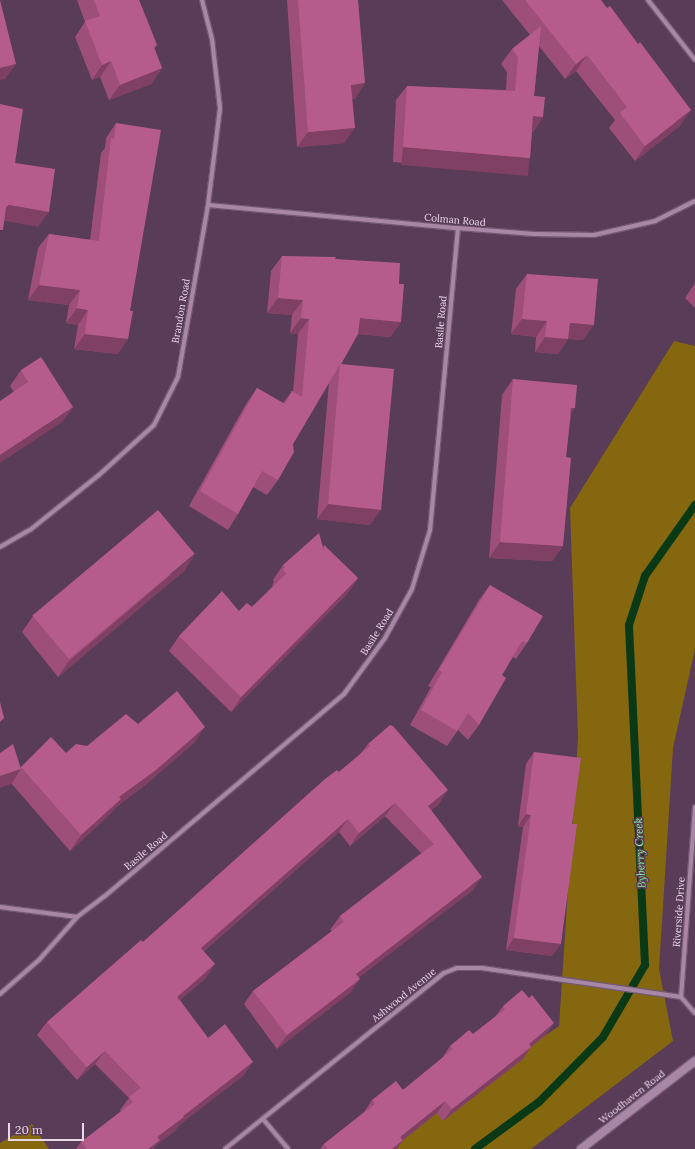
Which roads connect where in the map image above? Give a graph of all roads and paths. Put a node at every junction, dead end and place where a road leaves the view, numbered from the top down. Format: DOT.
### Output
graph roads {
  1 [pos="202,0"];
  2 [pos="648,0"];
  3 [pos="695,60"];
  4 [pos="695,201"];
  5 [pos="208,205"];
  6 [pos="458,228"];
  7 [pos="0,547"];
  8 [pos="695,807"];
  9 [pos="0,907"];
  10 [pos="76,917"];
  11 [pos="0,994"];
  12 [pos="681,997"];
  13 [pos="695,1013"];
  14 [pos="695,1061"];
  15 [pos="263,1119"];
  16 [pos="225,1149"];
  17 [pos="288,1149"];
  18 [pos="581,1149"];
  1 -- 5 [label="street, Brandon Road"];
  2 -- 3 [label="street"];
  4 -- 6 [label="street, Colman Road"];
  5 -- 6 [label="street, Colman Road"];
  5 -- 7 [label="street, Brandon Road"];
  6 -- 10 [label="street, Basile Road"];
  8 -- 12 [label="street, Riverside Drive"];
  9 -- 10 [label="street"];
  10 -- 11 [label="street, Basile Road"];
  12 -- 13 [label="street"];
  12 -- 15 [label="street, Ashwood Avenue"];
  14 -- 18 [label="main road, Woodhaven Road"];
  15 -- 16 [label="street, Ashwood Avenue"];
  15 -- 17 [label="street"];
}
